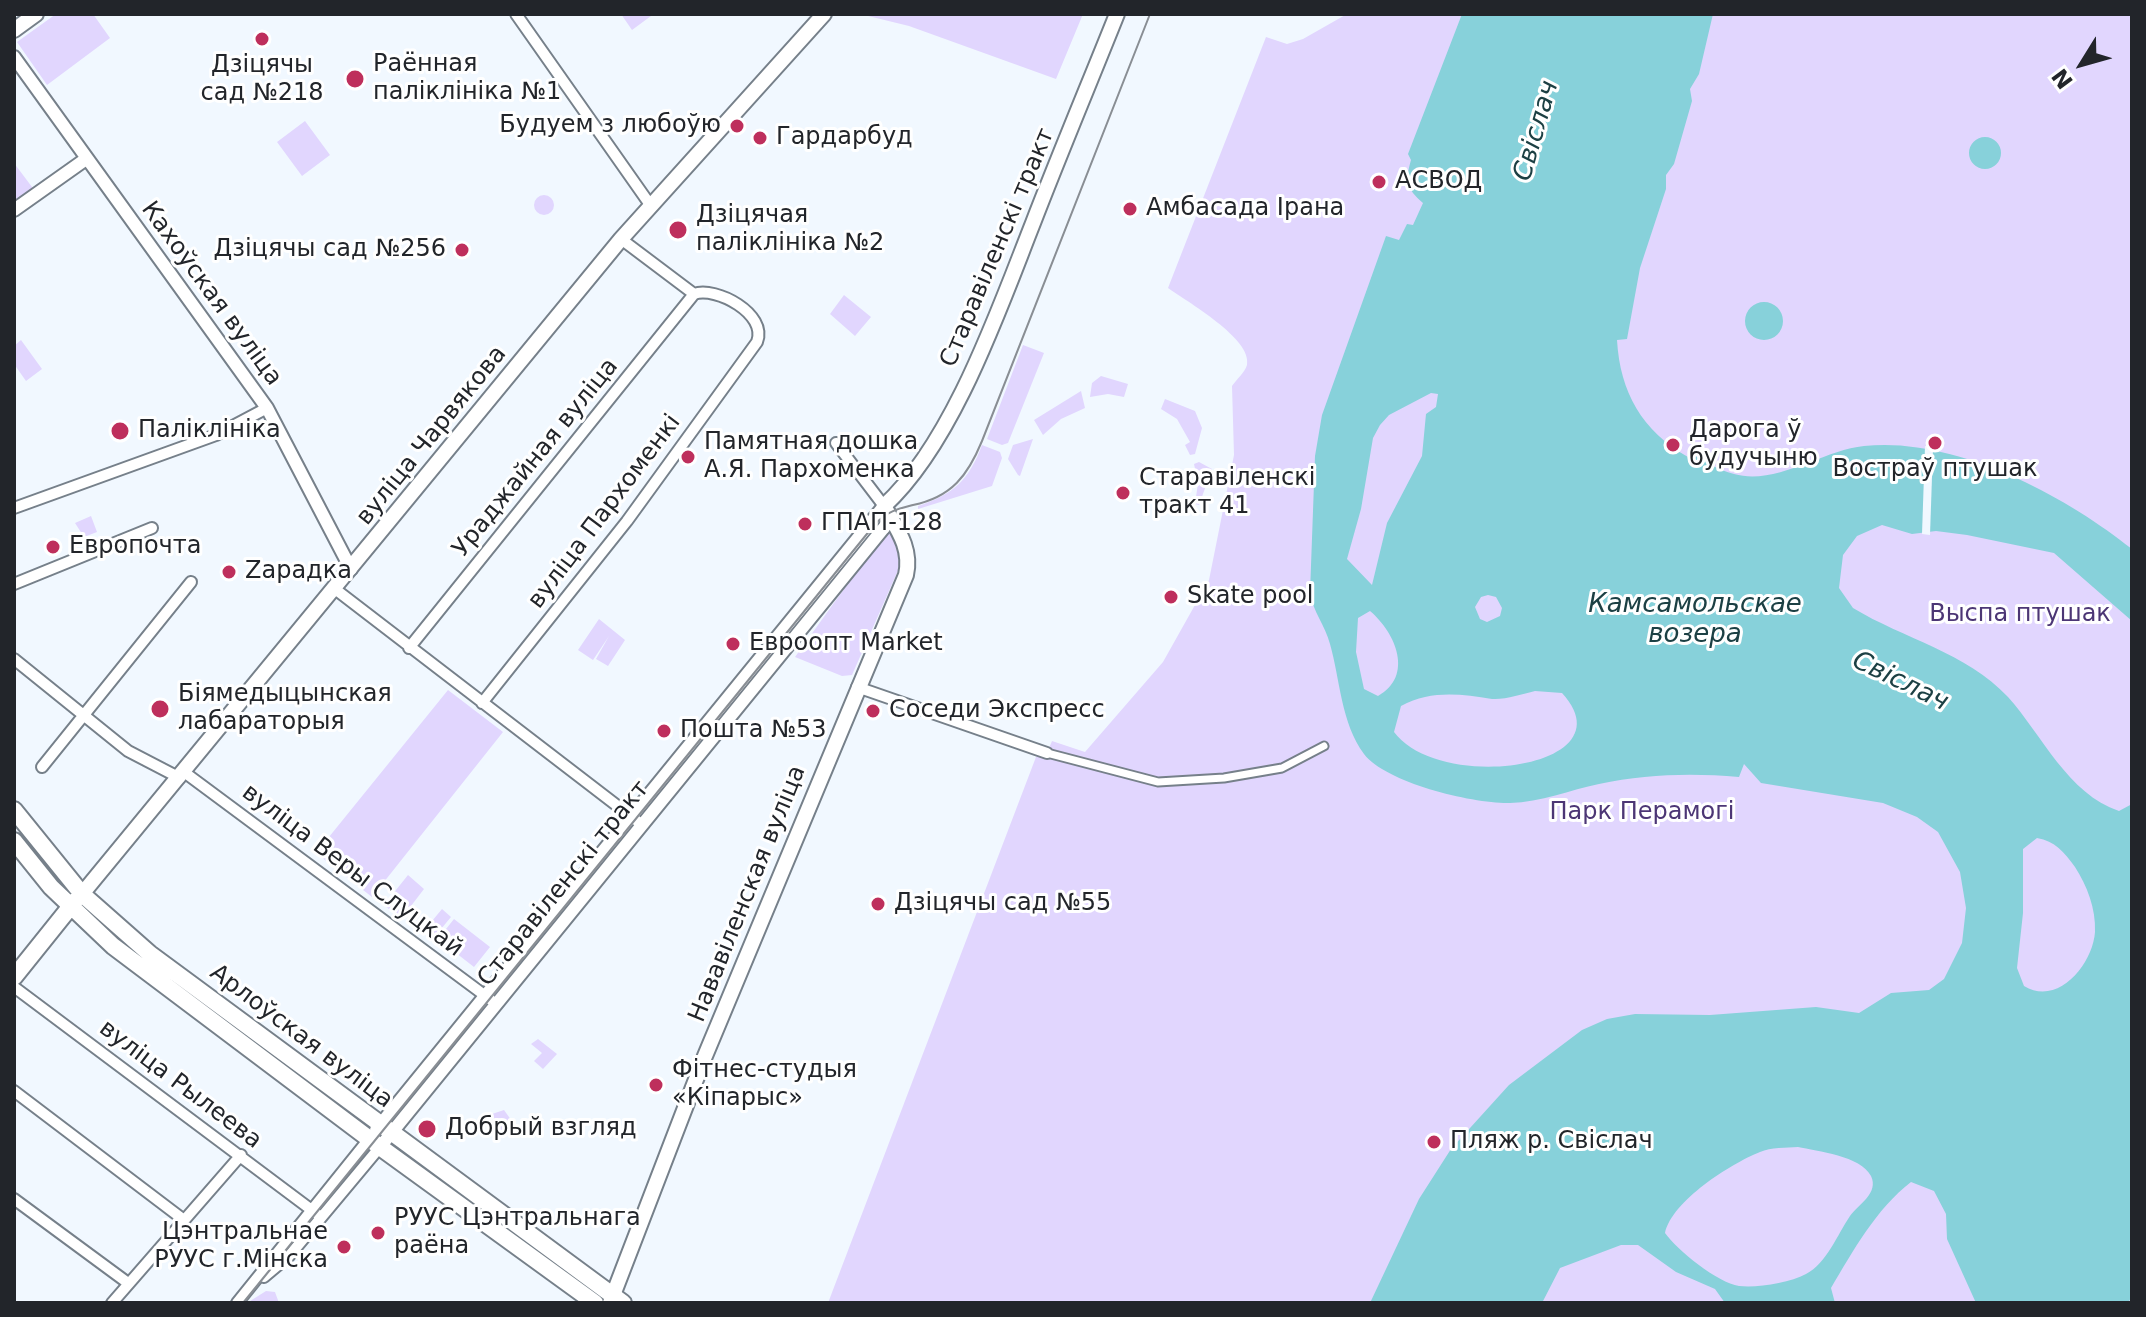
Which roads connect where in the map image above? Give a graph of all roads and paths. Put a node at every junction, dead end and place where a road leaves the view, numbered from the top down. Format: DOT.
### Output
graph roads {
  1 [pos="36,14"];
  2 [pos="516,14"];
  3 [pos="824,14"];
  4 [pos="1117,14"];
  5 [pos="14,30"];
  6 [pos="14,57"];
  7 [pos="86,159"];
  8 [pos="651,206"];
  9 [pos="14,210"];
  10 [pos="621,239"];
  11 [pos="694,294"];
  12 [pos="267,408"];
  13 [pos="836,443"];
  14 [pos="14,508"];
  15 [pos="888,513"];
  16 [pos="152,528"];
  17 [pos="351,569"];
  18 [pos="191,582"];
  19 [pos="14,584"];
  20 [pos="335,589"];
  21 [pos="409,648"];
  22 [pos="14,659"];
  23 [pos="857,687"];
  24 [pos="482,703"];
  25 [pos="83,714"];
  26 [pos="1324,746"];
  27 [pos="1047,753"];
  28 [pos="42,767"];
  29 [pos="182,775"];
  30 [pos="14,810"];
  31 [pos="636,819"];
  32 [pos="14,841"];
  33 [pos="82,894"];
  34 [pos="70,907"];
  35 [pos="14,977"];
  36 [pos="14,987"];
  37 [pos="490,1000"];
  38 [pos="14,1091"];
  39 [pos="380,1137"];
  40 [pos="241,1155"];
  41 [pos="437,1178"];
  42 [pos="14,1199"];
  43 [pos="317,1213"];
  44 [pos="184,1220"];
  45 [pos="128,1283"];
  46 [pos="615,1301"];
  47 [pos="112,1303"];
  48 [pos="237,1303"];
  49 [pos="595,1303"];
  1 -- 5 [label="main road"];
  2 -- 8 [label="street"];
  3 -- 8 [label="main road, вуліца Чарвякова"];
  4 -- 15 [label="main road, Старавіленскі тракт"];
  6 -- 7 [label="street, Кахоўская вуліца"];
  7 -- 9 [label="street"];
  7 -- 12 [label="street, Кахоўская вуліца"];
  8 -- 10 [label="main road, вуліца Чарвякова"];
  10 -- 11 [label="street"];
  10 -- 17 [label="main road, вуліца Чарвякова"];
  11 -- 21 [label="street, Ураджайная вуліца"];
  11 -- 24 [label="street, вуліца Пархоменкі"];
  12 -- 14 [label="street"];
  12 -- 17 [label="street, Кахоўская вуліца"];
  13 -- 15 [label="street"];
  15 -- 23 [label="main road, Нававіленская вуліца"];
  15 -- 31 [label="street, Старавіленскі тракт"];
  16 -- 19 [label="street"];
  17 -- 20 [label="main road, вуліца Чарвякова"];
  18 -- 25 [label="street"];
  20 -- 21 [label="street"];
  20 -- 29 [label="main road, вуліца Чарвякова"];
  21 -- 24 [label="street"];
  22 -- 25 [label="street, вуліца Веры Слуцкай"];
  23 -- 27 [label="street"];
  23 -- 46 [label="main road, Нававіленская вуліца"];
  24 -- 31 [label="street"];
  25 -- 28 [label="street"];
  25 -- 29 [label="street, вуліца Веры Слуцкай"];
  26 -- 27 [label="street"];
  29 -- 33 [label="main road, вуліца Чарвякова"];
  29 -- 37 [label="street, вуліца Веры Слуцкай"];
  30 -- 33 [label="main road, Арлоўская вуліца"];
  31 -- 37 [label="street, Старавіленскі тракт"];
  32 -- 34 [label="main road, Арлоўская вуліца"];
  33 -- 34 [label="main road"];
  33 -- 39 [label="main road, Арлоўская вуліца"];
  34 -- 35 [label="main road"];
  34 -- 39 [label="main road, Арлоўская вуліца"];
  36 -- 40 [label="street, вуліца Рылеева"];
  37 -- 39 [label="street, Старавіленскі тракт"];
  38 -- 44 [label="street"];
  39 -- 41 [label="main road, Арлоўская вуліца"];
  39 -- 43 [label="street, Старавіленскі тракт"];
  40 -- 43 [label="street, вуліца Рылеева"];
  40 -- 44 [label="street"];
  41 -- 46 [label="main road, Арлоўская вуліца"];
  41 -- 49 [label="main road, Арлоўская вуліца"];
  42 -- 45 [label="street"];
  43 -- 48 [label="street, Старавіленскі тракт"];
  44 -- 45 [label="street"];
  45 -- 47 [label="street"];
}
